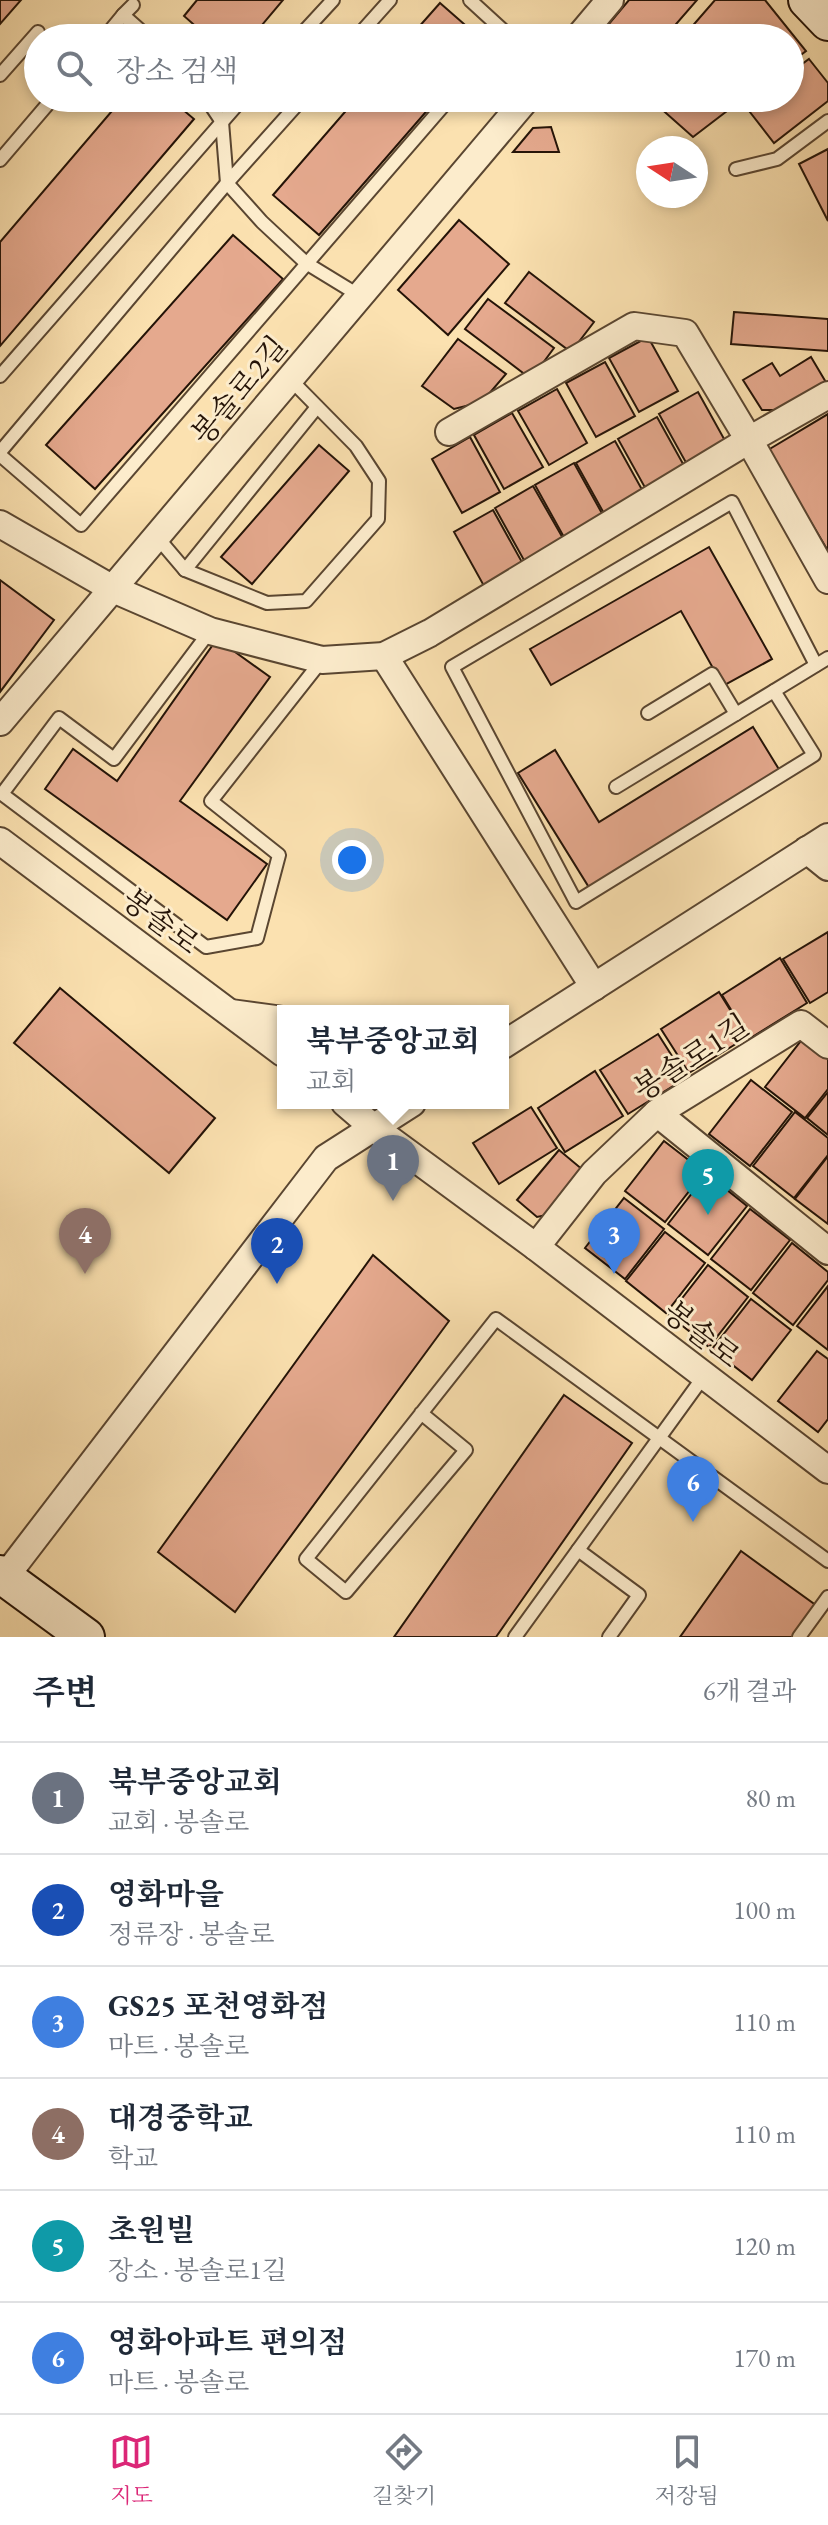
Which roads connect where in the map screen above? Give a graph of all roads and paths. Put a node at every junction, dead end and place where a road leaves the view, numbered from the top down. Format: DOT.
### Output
graph roads {
  1 [pos="333,0"];
  2 [pos="390,0"];
  3 [pos="470,0"];
  4 [pos="610,0"];
  5 [pos="807,0"];
  6 [pos="130,5"];
  7 [pos="828,22"];
  8 [pos="115,24"];
  9 [pos="141,24"];
  10 [pos="311,24"];
  11 [pos="369,24"];
  12 [pos="496,24"];
  13 [pos="590,24"];
  14 [pos="24,48"];
  15 [pos="0,75"];
  16 [pos="41,112"];
  17 [pos="215,112"];
  18 [pos="231,112"];
  19 [pos="290,112"];
  20 [pos="438,112"];
  21 [pos="515,112"];
  22 [pos="828,121"];
  23 [pos="222,122"];
  24 [pos="0,160"];
  25 [pos="736,169"];
  26 [pos="227,183"];
  27 [pos="306,263"];
  28 [pos="360,296"];
  29 [pos="0,376"];
  30 [pos="290,379"];
  31 [pos="828,395"];
  32 [pos="317,407"];
  33 [pos="449,432"];
  34 [pos="749,440"];
  35 [pos="0,454"];
  36 [pos="0,524"];
  37 [pos="157,537"];
  38 [pos="185,570"];
  39 [pos="828,580"];
  40 [pos="113,589"];
  41 [pos="210,631"];
  42 [pos="384,656"];
  43 [pos="322,660"];
  44 [pos="822,661"];
  45 [pos="774,691"];
  46 [pos="648,713"];
  47 [pos="736,714"];
  48 [pos="0,722"];
  49 [pos="616,787"];
  50 [pos="0,841"];
  51 [pos="818,843"];
  52 [pos="828,867"];
  53 [pos="594,987"];
  54 [pos="230,1013"];
  55 [pos="277,1019"];
  56 [pos="509,1040"];
  57 [pos="828,1045"];
  58 [pos="277,1048"];
  59 [pos="352,1109"];
  60 [pos="403,1109"];
  61 [pos="657,1113"];
  62 [pos="374,1128"];
  63 [pos="536,1247"];
  64 [pos="828,1251"];
  65 [pos="704,1376"];
  66 [pos="421,1413"];
  67 [pos="661,1438"];
  68 [pos="828,1470"];
  69 [pos="578,1550"];
  70 [pos="828,1561"];
  71 [pos="2,1576"];
  72 [pos="828,1597"];
  73 [pos="86,1637"];
  74 [pos="515,1637"];
  75 [pos="609,1637"];
  76 [pos="799,1637"];
  1 -- 10 [label="lane"];
  2 -- 11 [label="lane"];
  3 -- 12 [label="lane"];
  4 -- 13 [label="street"];
  5 -- 7 [label="main road"];
  6 -- 8 [label="lane"];
  6 -- 9 [label="lane"];
  14 -- 15 [label="lane"];
  16 -- 24 [label="lane"];
  17 -- 23 [label="lane"];
  18 -- 23 [label="lane"];
  19 -- 26 [label="lane"];
  20 -- 27 [label="lane"];
  21 -- 28 [label="street, 봉솔로2길"];
  22 -- 25 [label="lane"];
  23 -- 26 [label="lane"];
  23 -- 29 [label="lane"];
  26 -- 27 [label="lane"];
  26 -- 35 [label="lane"];
  27 -- 28 [label="lane"];
  27 -- 35 [label="lane"];
  28 -- 30 [label="street, 봉솔로2길"];
  30 -- 32 [label="lane"];
  30 -- 37 [label="street, 봉솔로2길"];
  31 -- 34 [label="street"];
  32 -- 38 [label="lane"];
  32 -- 38 [label="lane"];
  33 -- 34 [label="street"];
  34 -- 39 [label="street"];
  34 -- 42 [label="street"];
  36 -- 40 [label="street"];
  37 -- 38 [label="lane"];
  37 -- 40 [label="street, 봉솔로2길"];
  40 -- 41 [label="street"];
  40 -- 48 [label="street, 봉솔로2길"];
  41 -- 43 [label="street"];
  41 -- 43 [label="lane"];
  42 -- 43 [label="street"];
  42 -- 53 [label="street"];
  44 -- 45 [label="lane"];
  44 -- 45 [label="lane"];
  45 -- 47 [label="lane"];
  46 -- 47 [label="lane"];
  47 -- 49 [label="lane"];
  50 -- 54 [label="street, 봉솔로"];
  51 -- 52 [label="street"];
  51 -- 53 [label="street"];
  53 -- 56 [label="street"];
  54 -- 55 [label="street"];
  54 -- 58 [label="street, 봉솔로"];
  57 -- 61 [label="street, 봉솔로1길"];
  59 -- 62 [label="street, 봉솔로"];
  60 -- 62 [label="street"];
  61 -- 63 [label="street, 봉솔로1길"];
  61 -- 64 [label="street"];
  62 -- 63 [label="street, 봉솔로"];
  62 -- 71 [label="street"];
  63 -- 65 [label="street, 봉솔로"];
  65 -- 67 [label="lane"];
  65 -- 68 [label="street, 봉솔로"];
  66 -- 66 [label="lane"];
  66 -- 67 [label="lane"];
  67 -- 69 [label="lane"];
  67 -- 70 [label="lane"];
  69 -- 74 [label="lane"];
  69 -- 75 [label="lane"];
  71 -- 73 [label="main road"];
  72 -- 76 [label="lane"];
}
